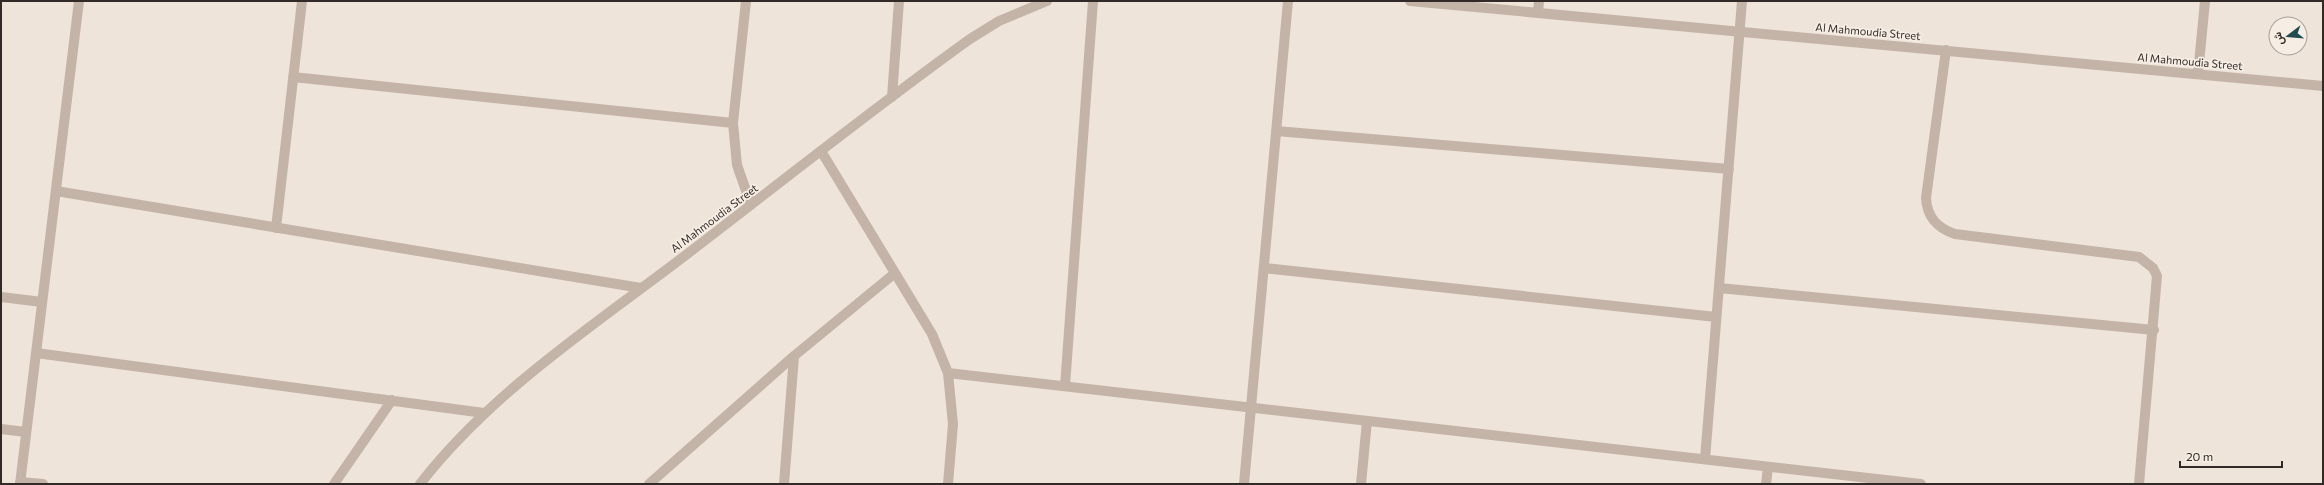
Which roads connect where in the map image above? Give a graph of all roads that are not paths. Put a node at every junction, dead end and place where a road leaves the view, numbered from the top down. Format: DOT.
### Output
graph roads {
  1 [pos="79,1"];
  2 [pos="302,1"];
  3 [pos="746,1"];
  4 [pos="899,1"];
  5 [pos="1047,1"];
  6 [pos="1093,1"];
  7 [pos="1288,1"];
  8 [pos="1410,1"];
  9 [pos="1539,1"];
  10 [pos="1742,1"];
  11 [pos="2205,1"];
  12 [pos="1538,13"];
  13 [pos="1740,31"];
  14 [pos="1946,50"];
  15 [pos="2198,74"];
  16 [pos="293,77"];
  17 [pos="2323,86"];
  18 [pos="892,97"];
  19 [pos="733,123"];
  20 [pos="1276,131"];
  21 [pos="820,151"];
  22 [pos="1729,169"];
  23 [pos="56,191"];
  24 [pos="751,205"];
  25 [pos="276,228"];
  26 [pos="1264,268"];
  27 [pos="895,273"];
  28 [pos="641,288"];
  29 [pos="1719,288"];
  30 [pos="1,297"];
  31 [pos="42,302"];
  32 [pos="1716,317"];
  33 [pos="2154,330"];
  34 [pos="36,353"];
  35 [pos="794,356"];
  36 [pos="948,373"];
  37 [pos="1065,386"];
  38 [pos="392,400"];
  39 [pos="1251,408"];
  40 [pos="484,413"];
  41 [pos="1367,421"];
  42 [pos="1,428"];
  43 [pos="26,432"];
  44 [pos="1704,459"];
  45 [pos="1768,467"];
  46 [pos="20,483"];
  47 [pos="43,484"];
  48 [pos="334,484"];
  49 [pos="420,484"];
  50 [pos="649,484"];
  51 [pos="784,484"];
  52 [pos="948,484"];
  53 [pos="1244,484"];
  54 [pos="1361,484"];
  55 [pos="1766,484"];
  56 [pos="1918,484"];
  57 [pos="2139,484"];
  1 -- 23 [label="street"];
  2 -- 16 [label="street"];
  3 -- 19 [label="street"];
  4 -- 18 [label="street"];
  5 -- 18 [label="street, Al Mahmoudia Street"];
  6 -- 37 [label="street"];
  7 -- 20 [label="street"];
  8 -- 12 [label="street, Al Mahmoudia Street"];
  9 -- 12 [label="street"];
  10 -- 13 [label="street"];
  11 -- 15 [label="street"];
  12 -- 13 [label="street, Al Mahmoudia Street"];
  13 -- 14 [label="street, Al Mahmoudia Street"];
  13 -- 22 [label="street"];
  14 -- 15 [label="street, Al Mahmoudia Street"];
  14 -- 33 [label="street"];
  15 -- 17 [label="street, Al Mahmoudia Street"];
  16 -- 19 [label="street"];
  16 -- 25 [label="street"];
  18 -- 21 [label="street, Al Mahmoudia Street"];
  19 -- 24 [label="street"];
  20 -- 22 [label="street"];
  20 -- 26 [label="street"];
  21 -- 24 [label="street, Al Mahmoudia Street"];
  21 -- 27 [label="street"];
  22 -- 29 [label="street"];
  23 -- 25 [label="street"];
  23 -- 31 [label="street"];
  24 -- 28 [label="street, Al Mahmoudia Street"];
  25 -- 28 [label="street"];
  26 -- 32 [label="street"];
  26 -- 39 [label="street"];
  27 -- 35 [label="street"];
  27 -- 36 [label="street"];
  28 -- 40 [label="street, Al Mahmoudia Street"];
  29 -- 32 [label="street"];
  29 -- 33 [label="street"];
  30 -- 31 [label="street"];
  31 -- 34 [label="street"];
  32 -- 44 [label="street"];
  33 -- 57 [label="street"];
  34 -- 38 [label="street"];
  34 -- 43 [label="street"];
  35 -- 50 [label="street"];
  35 -- 51 [label="street"];
  36 -- 37 [label="street"];
  36 -- 52 [label="street"];
  37 -- 39 [label="street"];
  38 -- 40 [label="street"];
  38 -- 48 [label="street"];
  39 -- 41 [label="street"];
  39 -- 53 [label="street"];
  40 -- 49 [label="street, Al Mahmoudia Street"];
  41 -- 44 [label="street"];
  41 -- 54 [label="street"];
  42 -- 43 [label="street"];
  43 -- 46 [label="street"];
  44 -- 45 [label="street"];
  45 -- 55 [label="street"];
  45 -- 56 [label="street"];
  46 -- 47 [label="street"];
}
